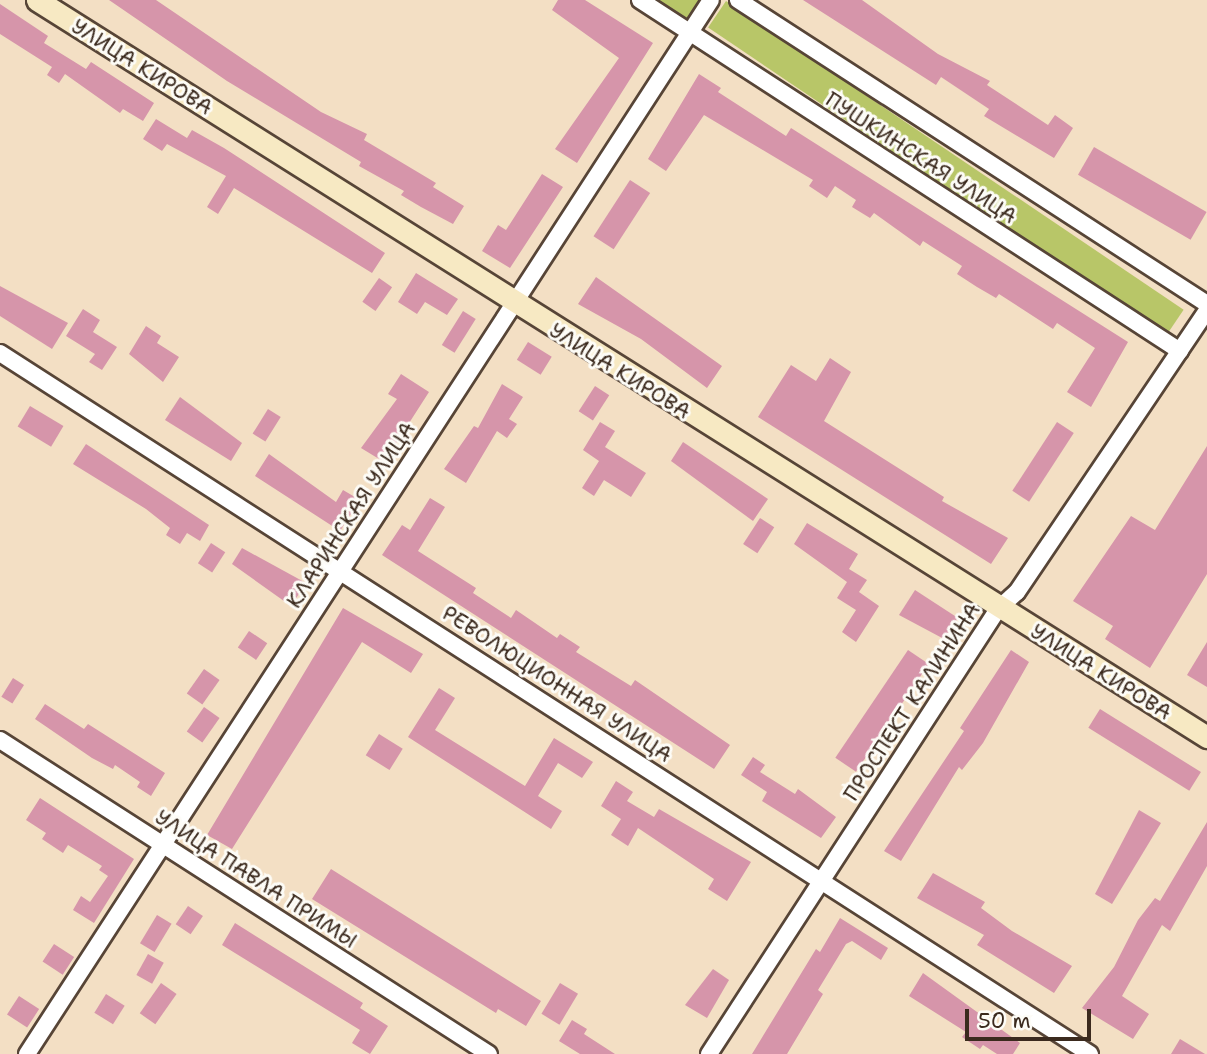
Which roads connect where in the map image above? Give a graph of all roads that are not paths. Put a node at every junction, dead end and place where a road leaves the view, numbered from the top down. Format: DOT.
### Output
graph roads {
  1 [pos="37,0"];
  2 [pos="640,0"];
  3 [pos="711,0"];
  4 [pos="738,0"];
  5 [pos="691,33"];
  6 [pos="514,304"];
  7 [pos="1207,304"];
  8 [pos="1207,310"];
  9 [pos="1180,351"];
  10 [pos="0,353"];
  11 [pos="340,570"];
  12 [pos="998,609"];
  13 [pos="1207,737"];
  14 [pos="0,740"];
  15 [pos="163,845"];
  16 [pos="821,878"];
  17 [pos="27,1054"];
  18 [pos="489,1054"];
  19 [pos="709,1054"];
  20 [pos="1090,1054"];
  1 -- 6 [label="street, УЛИЦА КИРОВА"];
  2 -- 5 [label="street, ПУШКИНСКАЯ УЛИЦА"];
  3 -- 5 [label="street, КЛАРИНСКАЯ УЛИЦА"];
  4 -- 7 [label="street, ПУШКИНСКАЯ УЛИЦА"];
  5 -- 6 [label="street, КЛАРИНСКАЯ УЛИЦА"];
  5 -- 9 [label="street, ПУШКИНСКАЯ УЛИЦА"];
  6 -- 11 [label="street, КЛАРИНСКАЯ УЛИЦА"];
  6 -- 12 [label="street, УЛИЦА КИРОВА"];
  8 -- 9 [label="street, ПРОСПЕКТ КАЛИНИНА"];
  9 -- 12 [label="street, ПРОСПЕКТ КАЛИНИНА"];
  10 -- 11 [label="street, РЕВОЛЮЦИОННАЯ УЛИЦА"];
  11 -- 15 [label="street, КЛАРИНСКАЯ УЛИЦА"];
  11 -- 16 [label="street, РЕВОЛЮЦИОННАЯ УЛИЦА"];
  12 -- 13 [label="street, УЛИЦА КИРОВА"];
  12 -- 16 [label="street, ПРОСПЕКТ КАЛИНИНА"];
  14 -- 15 [label="street, УЛИЦА ПАВЛА ПРИМЫ"];
  15 -- 17 [label="street, КЛАРИНСКАЯ УЛИЦА"];
  15 -- 18 [label="street, УЛИЦА ПАВЛА ПРИМЫ"];
  16 -- 19 [label="street, ПРОСПЕКТ КАЛИНИНА"];
  16 -- 20 [label="street, РЕВОЛЮЦИОННАЯ УЛИЦА"];
}
